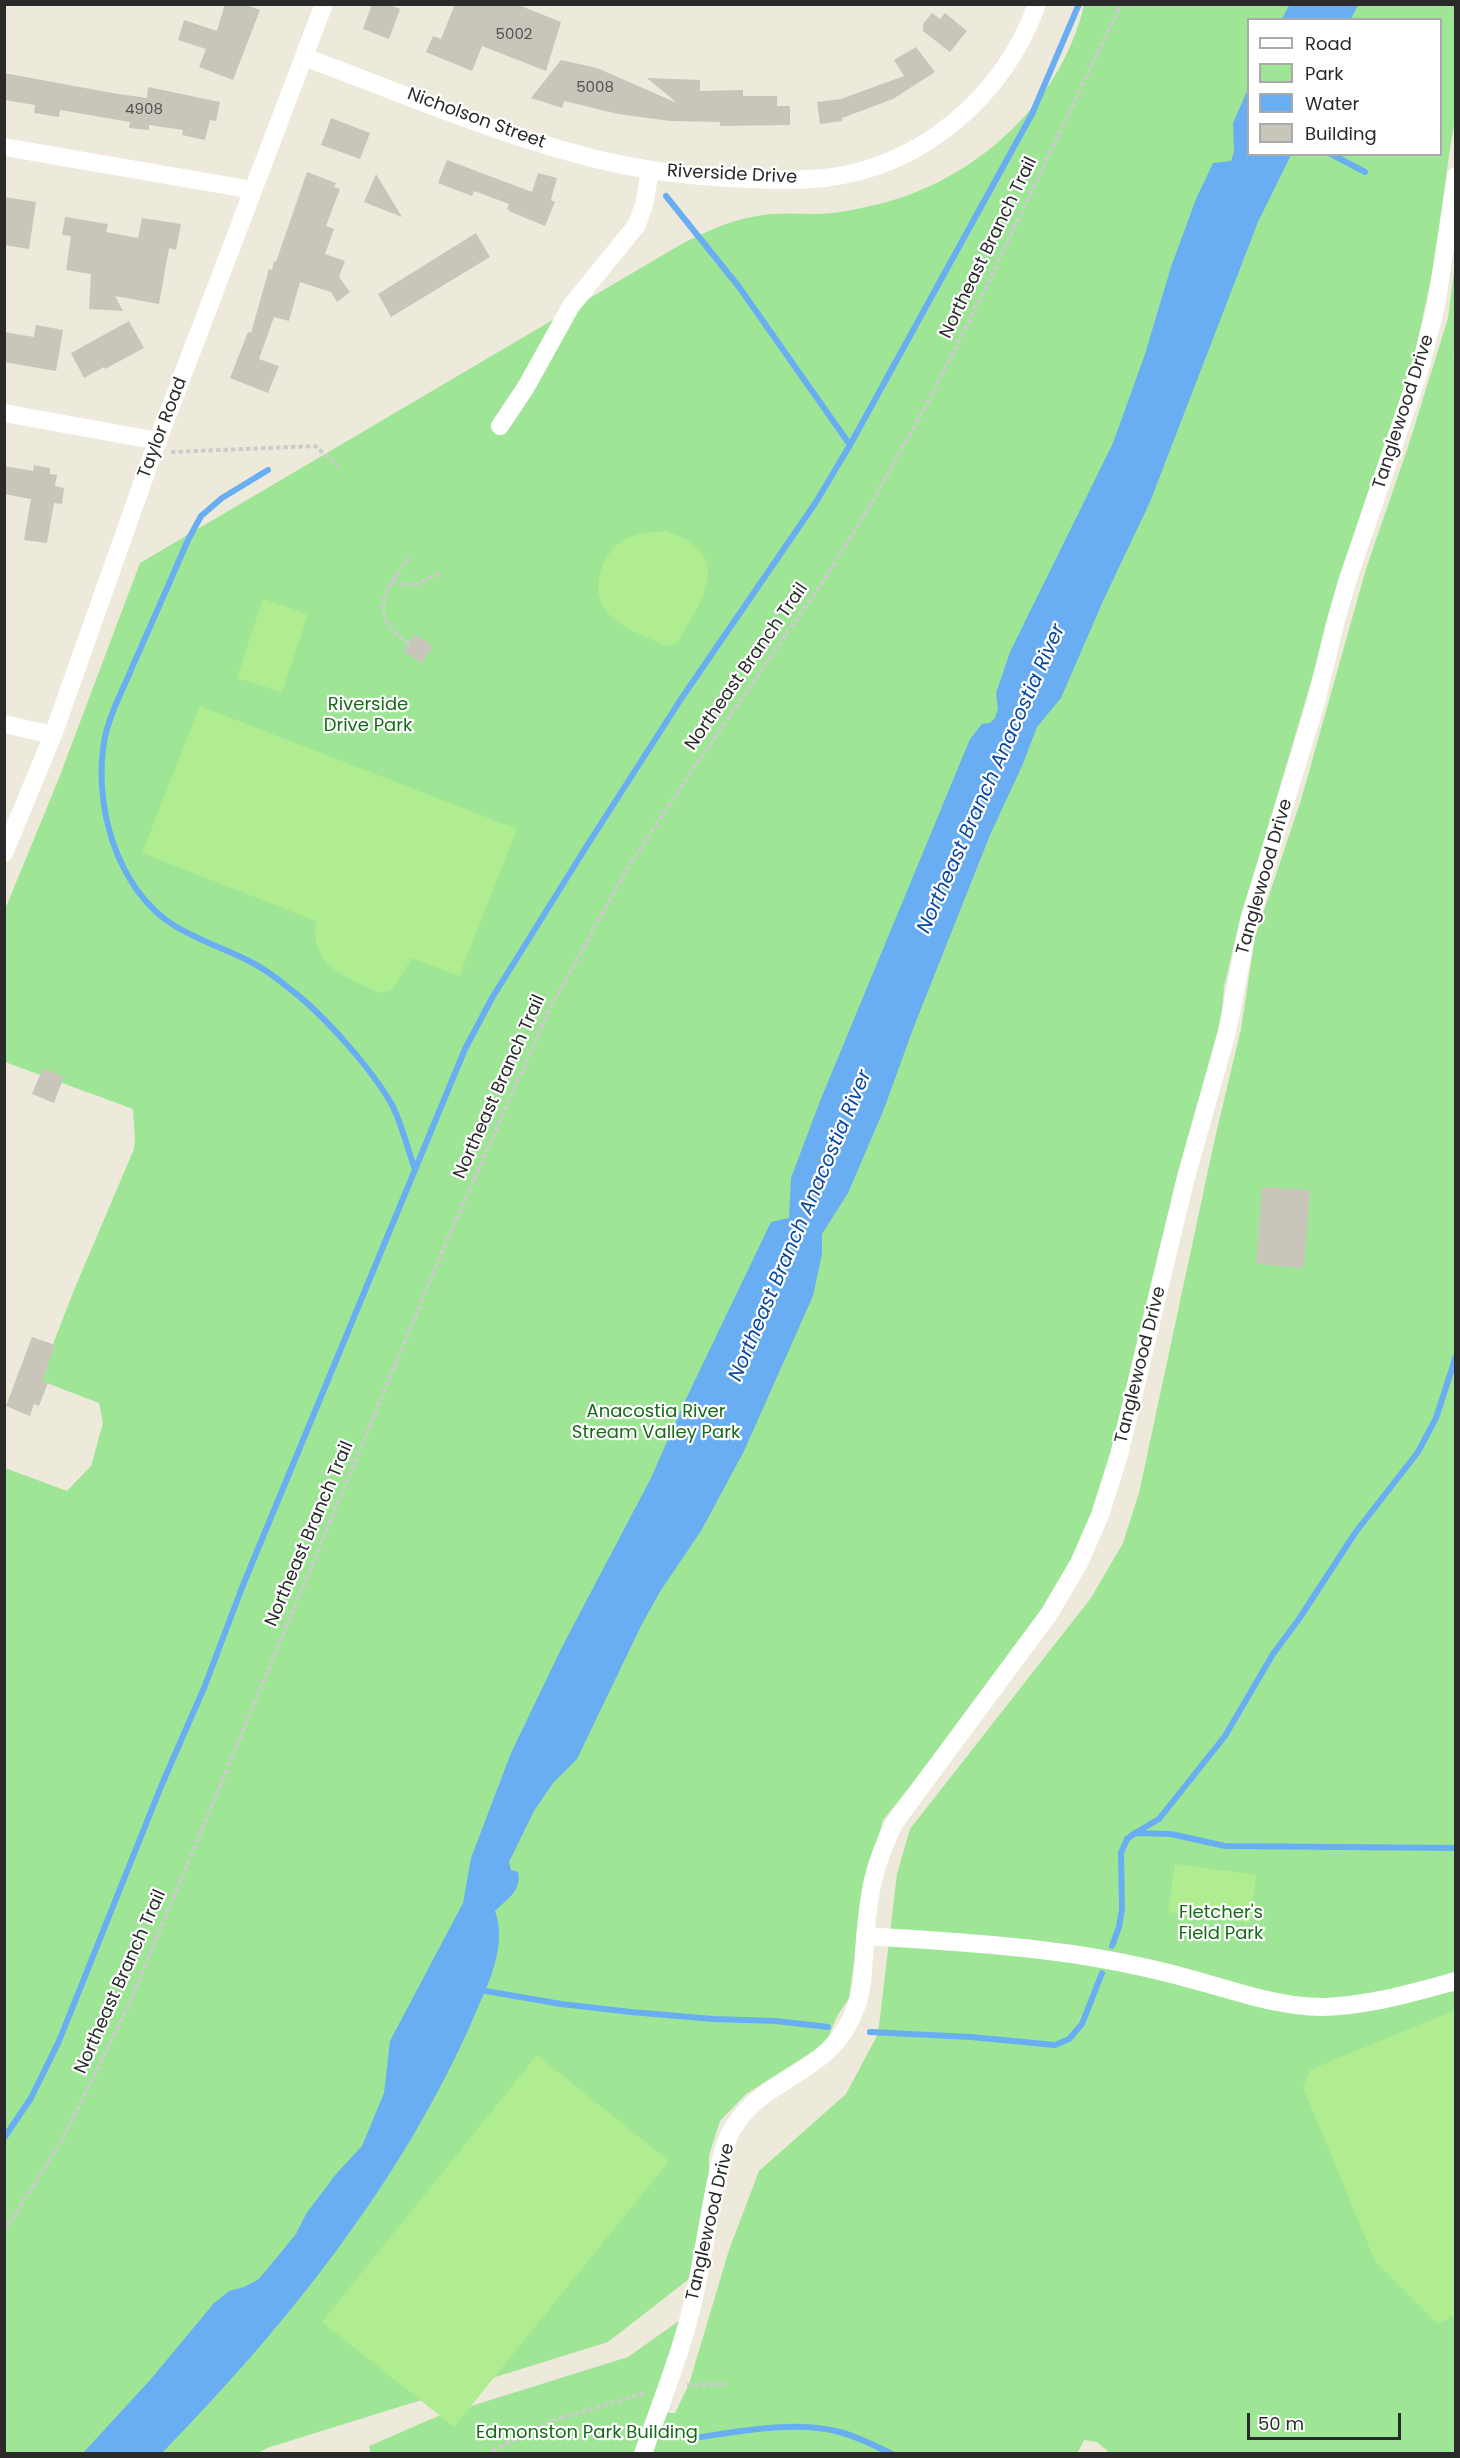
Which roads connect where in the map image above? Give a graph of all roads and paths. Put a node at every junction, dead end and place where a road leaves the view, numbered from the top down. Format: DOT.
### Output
graph roads {
  1 [pos="324,4"];
  2 [pos="1037,4"];
  3 [pos="1121,4"];
  4 [pos="304,57"];
  5 [pos="4,147"];
  6 [pos="651,170"];
  7 [pos="1455,176"];
  8 [pos="253,190"];
  9 [pos="4,413"];
  10 [pos="500,426"];
  11 [pos="156,447"];
  12 [pos="338,466"];
  13 [pos="411,555"];
  14 [pos="440,574"];
  15 [pos="393,580"];
  16 [pos="409,644"];
  17 [pos="4,724"];
  18 [pos="53,735"];
  19 [pos="4,853"];
  20 [pos="865,1936"];
  21 [pos="1455,1982"];
  22 [pos="4,2232"];
  23 [pos="728,2384"];
  24 [pos="666,2388"];
  25 [pos="486,2454"];
  26 [pos="643,2454"];
  1 -- 4 [label="street, Taylor Road"];
  2 -- 6 [label="street, Riverside Drive"];
  3 -- 22 [label="path, Northeast Branch Trail"];
  4 -- 6 [label="street, Nicholson Street"];
  4 -- 8 [label="street, Taylor Road"];
  5 -- 8 [label="street"];
  6 -- 10 [label="street, Riverside Drive"];
  7 -- 20 [label="street, Tanglewood Drive"];
  8 -- 11 [label="street, Taylor Road"];
  9 -- 11 [label="street"];
  11 -- 12 [label="path"];
  11 -- 18 [label="street, Taylor Road"];
  13 -- 15 [label="path"];
  14 -- 15 [label="path"];
  15 -- 16 [label="path"];
  17 -- 18 [label="street"];
  18 -- 19 [label="street, Taylor Road"];
  20 -- 21 [label="street"];
  20 -- 24 [label="street, Tanglewood Drive"];
  23 -- 24 [label="path"];
  24 -- 25 [label="path"];
  24 -- 26 [label="street, Tanglewood Drive"];
}
